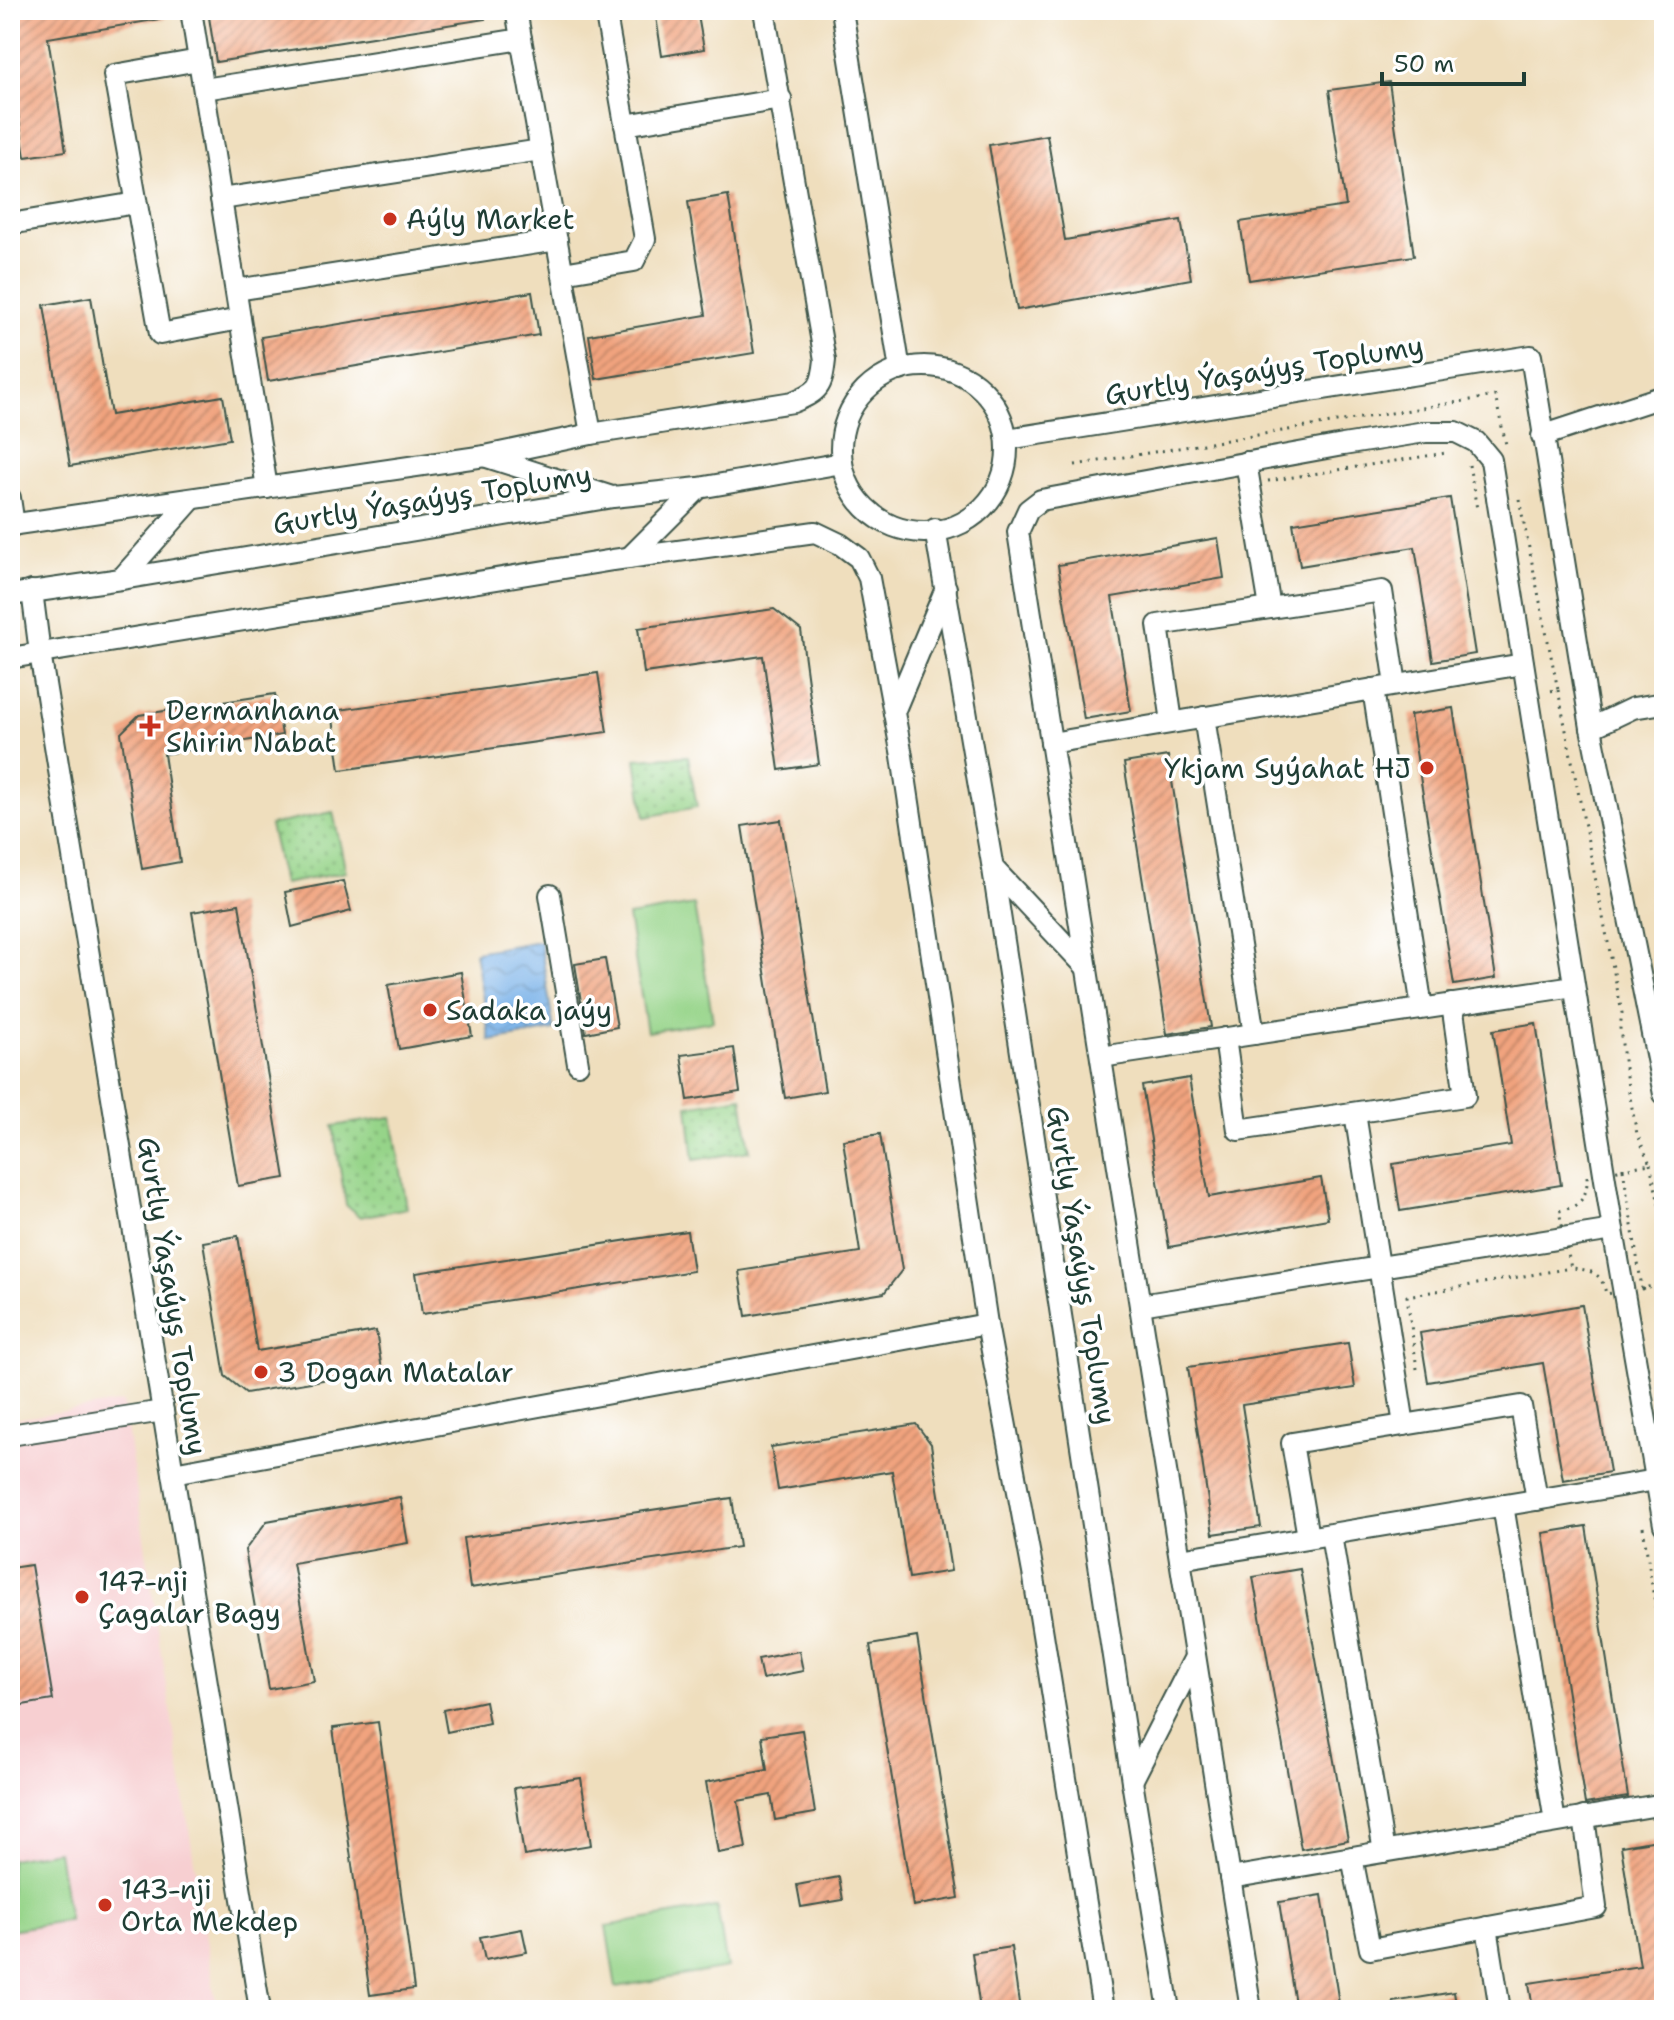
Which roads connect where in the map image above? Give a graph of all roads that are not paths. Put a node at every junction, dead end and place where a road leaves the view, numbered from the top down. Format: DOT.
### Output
graph roads {
  1 [pos="191,10"];
  2 [pos="516,10"];
  3 [pos="599,10"];
  4 [pos="764,10"];
  5 [pos="842,10"];
  6 [pos="521,39"];
  7 [pos="199,60"];
  8 [pos="204,89"];
  9 [pos="781,99"];
  10 [pos="625,125"];
  11 [pos="541,150"];
  12 [pos="221,199"];
  13 [pos="136,203"];
  14 [pos="10,224"];
  15 [pos="557,240"];
  16 [pos="563,273"];
  17 [pos="236,290"];
  18 [pos="240,319"];
  19 [pos="900,370"];
  20 [pos="1664,396"];
  21 [pos="591,434"];
  22 [pos="1542,436"];
  23 [pos="1007,439"];
  24 [pos="485,456"];
  25 [pos="1246,462"];
  26 [pos="842,463"];
  27 [pos="267,488"];
  28 [pos="699,488"];
  29 [pos="613,497"];
  30 [pos="10,498"];
  31 [pos="192,499"];
  32 [pos="12,525"];
  33 [pos="935,529"];
  34 [pos="629,558"];
  35 [pos="121,579"];
  36 [pos="946,588"];
  37 [pos="32,591"];
  38 [pos="10,595"];
  39 [pos="1270,608"];
  40 [pos="40,653"];
  41 [pos="10,658"];
  42 [pos="1523,664"];
  43 [pos="1396,685"];
  44 [pos="1373,689"];
  45 [pos="1664,703"];
  46 [pos="894,712"];
  47 [pos="1204,717"];
  48 [pos="1172,722"];
  49 [pos="1591,728"];
  50 [pos="1051,743"];
  51 [pos="993,869"];
  52 [pos="550,895"];
  53 [pos="1087,968"];
  54 [pos="1574,986"];
  55 [pos="1452,1004"];
  56 [pos="1422,1008"];
  57 [pos="1254,1034"];
  58 [pos="1225,1038"];
  59 [pos="1101,1057"];
  60 [pos="578,1064"];
  61 [pos="1664,1094"];
  62 [pos="1355,1113"];
  63 [pos="1613,1230"];
  64 [pos="1379,1268"];
  65 [pos="1140,1305"];
  66 [pos="987,1324"];
  67 [pos="163,1411"];
  68 [pos="1404,1425"];
  69 [pos="10,1435"];
  70 [pos="173,1473"];
  71 [pos="1656,1480"];
  72 [pos="1537,1500"];
  73 [pos="1503,1505"];
  74 [pos="1664,1525"];
  75 [pos="1331,1535"];
  76 [pos="1308,1537"];
  77 [pos="1180,1559"];
  78 [pos="1195,1657"];
  79 [pos="1132,1781"];
  80 [pos="1664,1804"];
  81 [pos="1584,1817"];
  82 [pos="1555,1822"];
  83 [pos="1384,1852"];
  84 [pos="1352,1857"];
  85 [pos="1230,1878"];
  86 [pos="1487,1927"];
  87 [pos="260,2010"];
  88 [pos="1103,2010"];
  89 [pos="1169,2010"];
  90 [pos="1251,2010"];
  91 [pos="1500,2010"];
  1 -- 7 [label="street"];
  2 -- 6 [label="street"];
  3 -- 10 [label="street"];
  4 -- 9 [label="street"];
  5 -- 19 [label="street"];
  6 -- 8 [label="street"];
  6 -- 11 [label="street"];
  7 -- 8 [label="street"];
  7 -- 13 [label="street"];
  8 -- 12 [label="street"];
  9 -- 10 [label="street"];
  9 -- 21 [label="street"];
  10 -- 16 [label="street"];
  11 -- 12 [label="street"];
  11 -- 15 [label="street"];
  12 -- 17 [label="street"];
  13 -- 14 [label="street"];
  13 -- 18 [label="street"];
  15 -- 16 [label="street"];
  15 -- 17 [label="street"];
  16 -- 21 [label="street"];
  17 -- 18 [label="street"];
  18 -- 27 [label="street"];
  19 -- 23 [label="street"];
  19 -- 26 [label="street"];
  20 -- 22 [label="street"];
  21 -- 24 [label="street"];
  22 -- 23 [label="street, Gurtly Ýaşaýyş Toplumy"];
  22 -- 49 [label="street"];
  23 -- 33 [label="street"];
  24 -- 27 [label="street"];
  24 -- 29 [label="street"];
  25 -- 39 [label="street"];
  25 -- 42 [label="street"];
  25 -- 50 [label="street"];
  26 -- 28 [label="street, Gurtly Ýaşaýyş Toplumy"];
  26 -- 33 [label="street"];
  27 -- 31 [label="street"];
  28 -- 29 [label="street, Gurtly Ýaşaýyş Toplumy"];
  28 -- 34 [label="street"];
  29 -- 35 [label="street, Gurtly Ýaşaýyş Toplumy"];
  30 -- 32 [label="street"];
  31 -- 32 [label="street"];
  31 -- 35 [label="street"];
  33 -- 36 [label="street, Gurtly Ýaşaýyş Toplumy"];
  34 -- 40 [label="street"];
  34 -- 46 [label="street"];
  35 -- 37 [label="street, Gurtly Ýaşaýyş Toplumy"];
  36 -- 46 [label="street"];
  36 -- 51 [label="street, Gurtly Ýaşaýyş Toplumy"];
  37 -- 38 [label="street, Gurtly Ýaşaýyş Toplumy"];
  37 -- 40 [label="street, Gurtly Ýaşaýyş Toplumy"];
  39 -- 43 [label="street"];
  39 -- 48 [label="street"];
  40 -- 41 [label="street"];
  40 -- 67 [label="street, Gurtly Ýaşaýyş Toplumy"];
  42 -- 43 [label="street"];
  42 -- 54 [label="street"];
  43 -- 44 [label="street"];
  44 -- 47 [label="street"];
  44 -- 56 [label="street"];
  45 -- 49 [label="street"];
  46 -- 66 [label="street"];
  47 -- 48 [label="street"];
  47 -- 57 [label="street"];
  48 -- 50 [label="street"];
  49 -- 61 [label="street"];
  50 -- 53 [label="street"];
  51 -- 53 [label="street"];
  51 -- 79 [label="street, Gurtly Ýaşaýyş Toplumy"];
  52 -- 60 [label="street"];
  53 -- 59 [label="street"];
  54 -- 55 [label="street"];
  54 -- 63 [label="street"];
  55 -- 56 [label="street"];
  55 -- 62 [label="street"];
  56 -- 57 [label="street"];
  57 -- 58 [label="street"];
  58 -- 59 [label="street"];
  58 -- 62 [label="street"];
  59 -- 65 [label="street"];
  62 -- 64 [label="street"];
  63 -- 64 [label="street"];
  63 -- 71 [label="street"];
  64 -- 65 [label="street"];
  64 -- 68 [label="street"];
  65 -- 77 [label="street"];
  66 -- 70 [label="street"];
  66 -- 88 [label="street"];
  67 -- 69 [label="street"];
  67 -- 70 [label="street, Gurtly Ýaşaýyş Toplumy"];
  68 -- 72 [label="street"];
  68 -- 76 [label="street"];
  70 -- 87 [label="street, Gurtly Ýaşaýyş Toplumy"];
  71 -- 72 [label="street"];
  71 -- 74 [label="street"];
  72 -- 73 [label="street"];
  73 -- 75 [label="street"];
  73 -- 82 [label="street"];
  75 -- 76 [label="street"];
  75 -- 83 [label="street"];
  76 -- 77 [label="street"];
  77 -- 78 [label="street"];
  78 -- 79 [label="street"];
  78 -- 85 [label="street"];
  79 -- 89 [label="street, Gurtly Ýaşaýyş Toplumy"];
  80 -- 81 [label="street"];
  81 -- 82 [label="street"];
  81 -- 86 [label="street"];
  82 -- 83 [label="street"];
  83 -- 84 [label="street"];
  84 -- 85 [label="street"];
  84 -- 86 [label="street"];
  85 -- 90 [label="street"];
  86 -- 91 [label="street"];
}
